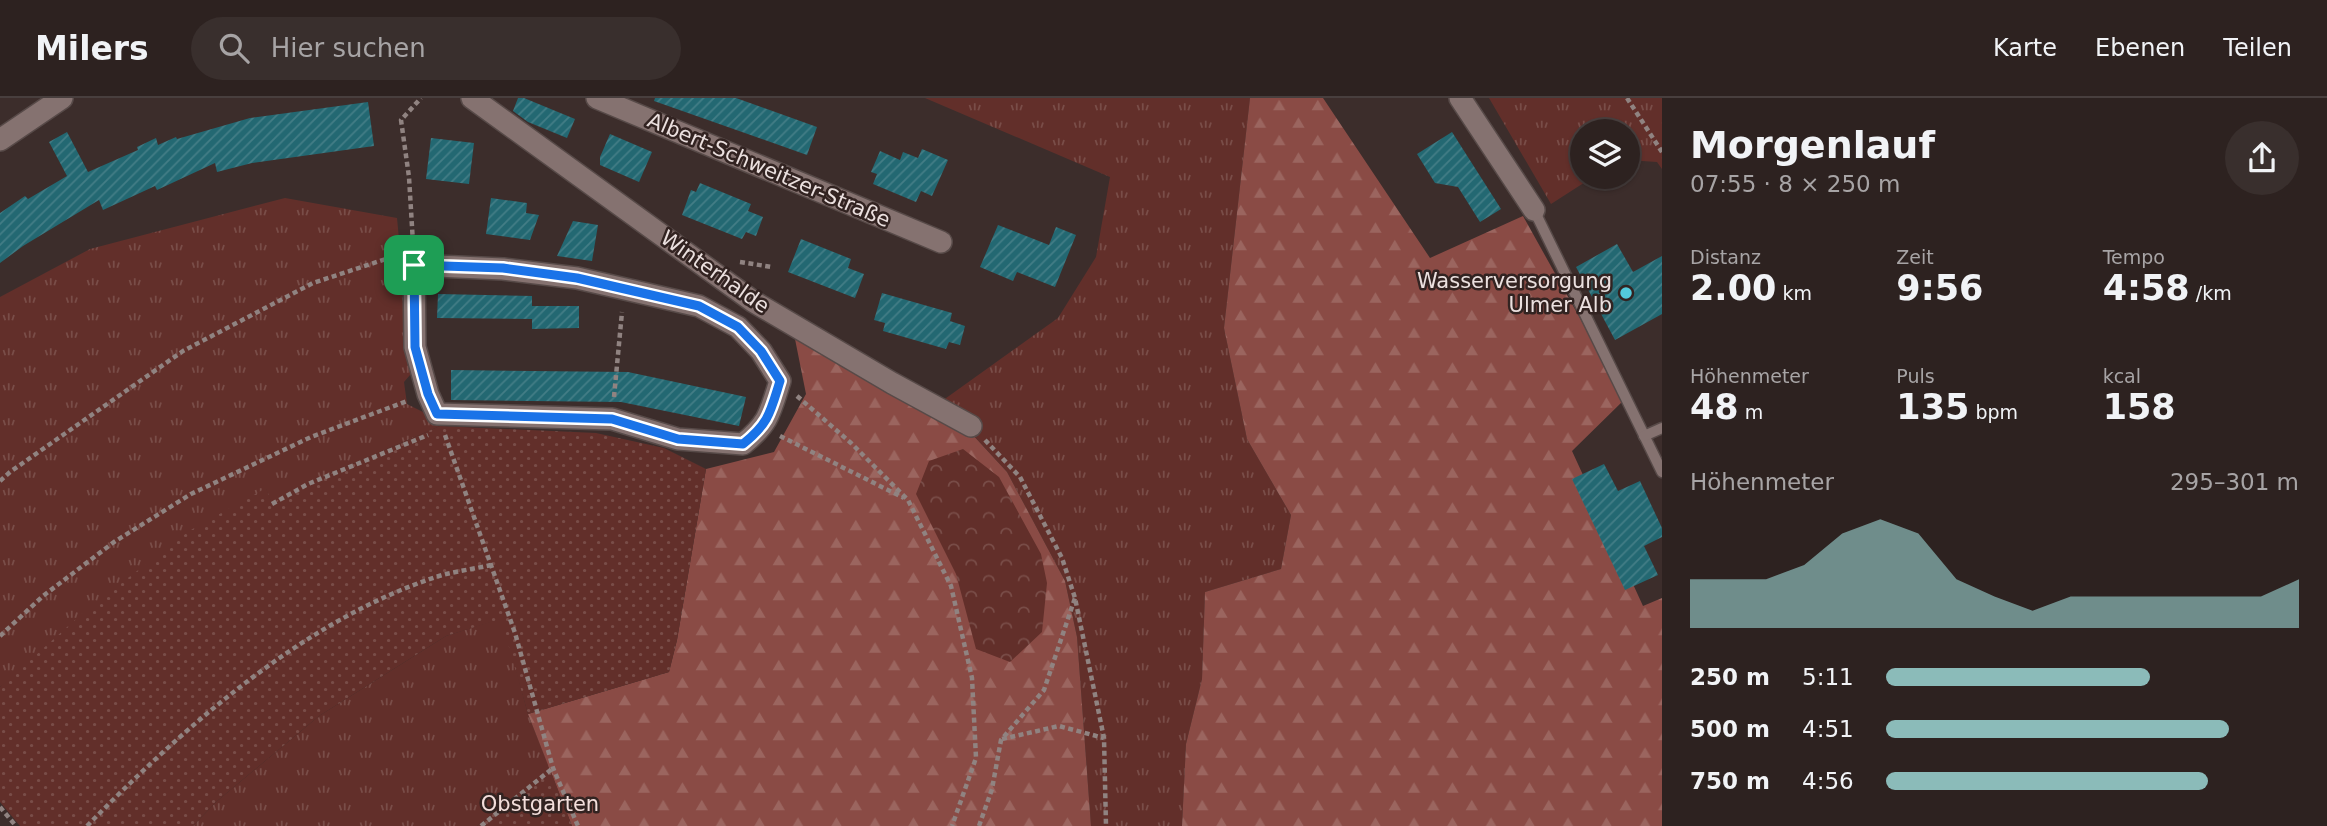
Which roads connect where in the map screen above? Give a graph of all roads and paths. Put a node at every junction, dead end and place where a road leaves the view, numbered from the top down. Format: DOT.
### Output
graph roads {
  1 [pos="62,98"];
  2 [pos="421,98"];
  3 [pos="472,98"];
  4 [pos="597,98"];
  5 [pos="1460,98"];
  6 [pos="1627,98"];
  7 [pos="0,140"];
  8 [pos="1662,152"];
  9 [pos="1534,210"];
  10 [pos="941,242"];
  11 [pos="370,264"];
  12 [pos="414,265"];
  13 [pos="625,290"];
  14 [pos="754,302"];
  15 [pos="738,327"];
  16 [pos="780,381"];
  17 [pos="428,394"];
  18 [pos="612,419"];
  19 [pos="440,421"];
  20 [pos="971,425"];
  21 [pos="763,428"];
  22 [pos="1662,428"];
  23 [pos="1644,436"];
  24 [pos="1662,472"];
  25 [pos="0,481"];
  26 [pos="908,499"];
  27 [pos="272,504"];
  28 [pos="491,565"];
  29 [pos="1075,598"];
  30 [pos="0,636"];
  31 [pos="1104,738"];
  32 [pos="1001,740"];
  33 [pos="553,768"];
  34 [pos="0,807"];
  35 [pos="16,826"];
  36 [pos="87,826"];
  37 [pos="481,826"];
  38 [pos="579,826"];
  39 [pos="952,826"];
  40 [pos="979,826"];
  41 [pos="1106,826"];
  1 -- 7 [label="street"];
  2 -- 12 [label="path"];
  3 -- 14 [label="street, Winterhalde"];
  4 -- 10 [label="street, Albert-Schweitzer-Straße"];
  5 -- 9 [label="street"];
  6 -- 8 [label="path"];
  9 -- 23 [label="lane"];
  11 -- 25 [label="path"];
  12 -- 13 [label="street"];
  12 -- 17 [label="street"];
  13 -- 15 [label="street"];
  13 -- 18 [label="path"];
  14 -- 15 [label="street"];
  14 -- 20 [label="street, Winterhalde"];
  15 -- 16 [label="street"];
  16 -- 21 [label="street"];
  16 -- 26 [label="path"];
  17 -- 19 [label="street"];
  17 -- 30 [label="path"];
  18 -- 19 [label="street"];
  18 -- 21 [label="street"];
  19 -- 27 [label="path"];
  19 -- 28 [label="path"];
  20 -- 29 [label="path"];
  21 -- 26 [label="path"];
  22 -- 23 [label="lane"];
  23 -- 24 [label="lane"];
  26 -- 39 [label="path"];
  28 -- 33 [label="path"];
  28 -- 36 [label="path"];
  29 -- 31 [label="path"];
  29 -- 32 [label="path"];
  31 -- 32 [label="path"];
  31 -- 41 [label="path"];
  32 -- 40 [label="path"];
  33 -- 37 [label="path"];
  33 -- 38 [label="path"];
  34 -- 35 [label="path"];
}
